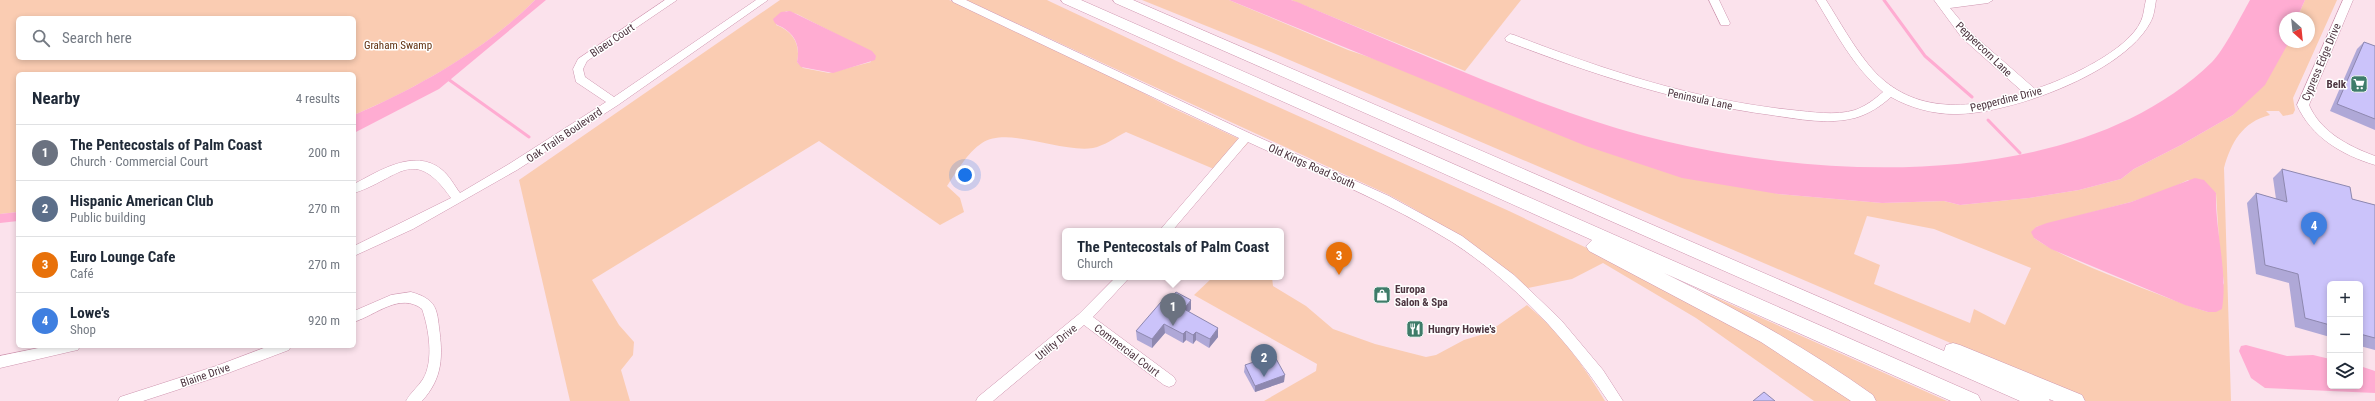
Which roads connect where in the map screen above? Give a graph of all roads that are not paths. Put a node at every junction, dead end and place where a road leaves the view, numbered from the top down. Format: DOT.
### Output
graph roads {
  1 [pos="672,0"];
  2 [pos="763,0"];
  3 [pos="957,0"];
  4 [pos="1068,0"];
  5 [pos="1120,0"];
  6 [pos="1714,0"];
  7 [pos="1821,0"];
  8 [pos="1988,0"];
  9 [pos="2151,0"];
  10 [pos="2348,0"];
  11 [pos="1941,3"];
  12 [pos="1725,24"];
  13 [pos="1510,38"];
  14 [pos="1891,91"];
  15 [pos="2033,94"];
  16 [pos="613,102"];
  17 [pos="1247,136"];
  18 [pos="2375,161"];
  19 [pos="1481,184"];
  20 [pos="356,188"];
  21 [pos="1561,193"];
  22 [pos="458,199"];
  23 [pos="1168,228"];
  24 [pos="356,250"];
  25 [pos="1121,280"];
  26 [pos="356,316"];
  27 [pos="1084,318"];
  28 [pos="64,348"];
  29 [pos="279,348"];
  30 [pos="0,362"];
  31 [pos="1169,381"];
  32 [pos="125,401"];
  33 [pos="413,401"];
  34 [pos="983,401"];
  35 [pos="1616,401"];
  36 [pos="1866,401"];
  37 [pos="1971,401"];
  38 [pos="2040,401"];
  39 [pos="2074,401"];
  1 -- 16 [label="street, Blaeu Court"];
  2 -- 16 [label="street, Oak Trails Boulevard"];
  3 -- 17 [label="street, Old Kings Road South"];
  4 -- 19 [label="highway"];
  5 -- 21 [label="highway"];
  6 -- 12 [label="street"];
  7 -- 14 [label="street, Pepperdine Drive"];
  8 -- 11 [label="street"];
  9 -- 15 [label="street, Pepperdine Drive"];
  10 -- 18 [label="street, Cypress Edge Drive"];
  11 -- 15 [label="street, Peppercorn Lane"];
  13 -- 14 [label="street, Peninsula Lane"];
  14 -- 15 [label="street, Pepperdine Drive"];
  16 -- 22 [label="street, Oak Trails Boulevard"];
  17 -- 23 [label="street"];
  17 -- 35 [label="street, Old Kings Road South"];
  19 -- 36 [label="highway"];
  19 -- 37 [label="highway"];
  20 -- 22 [label="street"];
  21 -- 38 [label="highway"];
  21 -- 39 [label="highway"];
  22 -- 24 [label="street, Oak Trails Boulevard"];
  25 -- 27 [label="street, Utility Drive"];
  26 -- 33 [label="street"];
  27 -- 31 [label="street, Commercial Court"];
  27 -- 34 [label="street, Utility Drive"];
  28 -- 30 [label="street"];
  29 -- 32 [label="street, Blaine Drive"];
}
